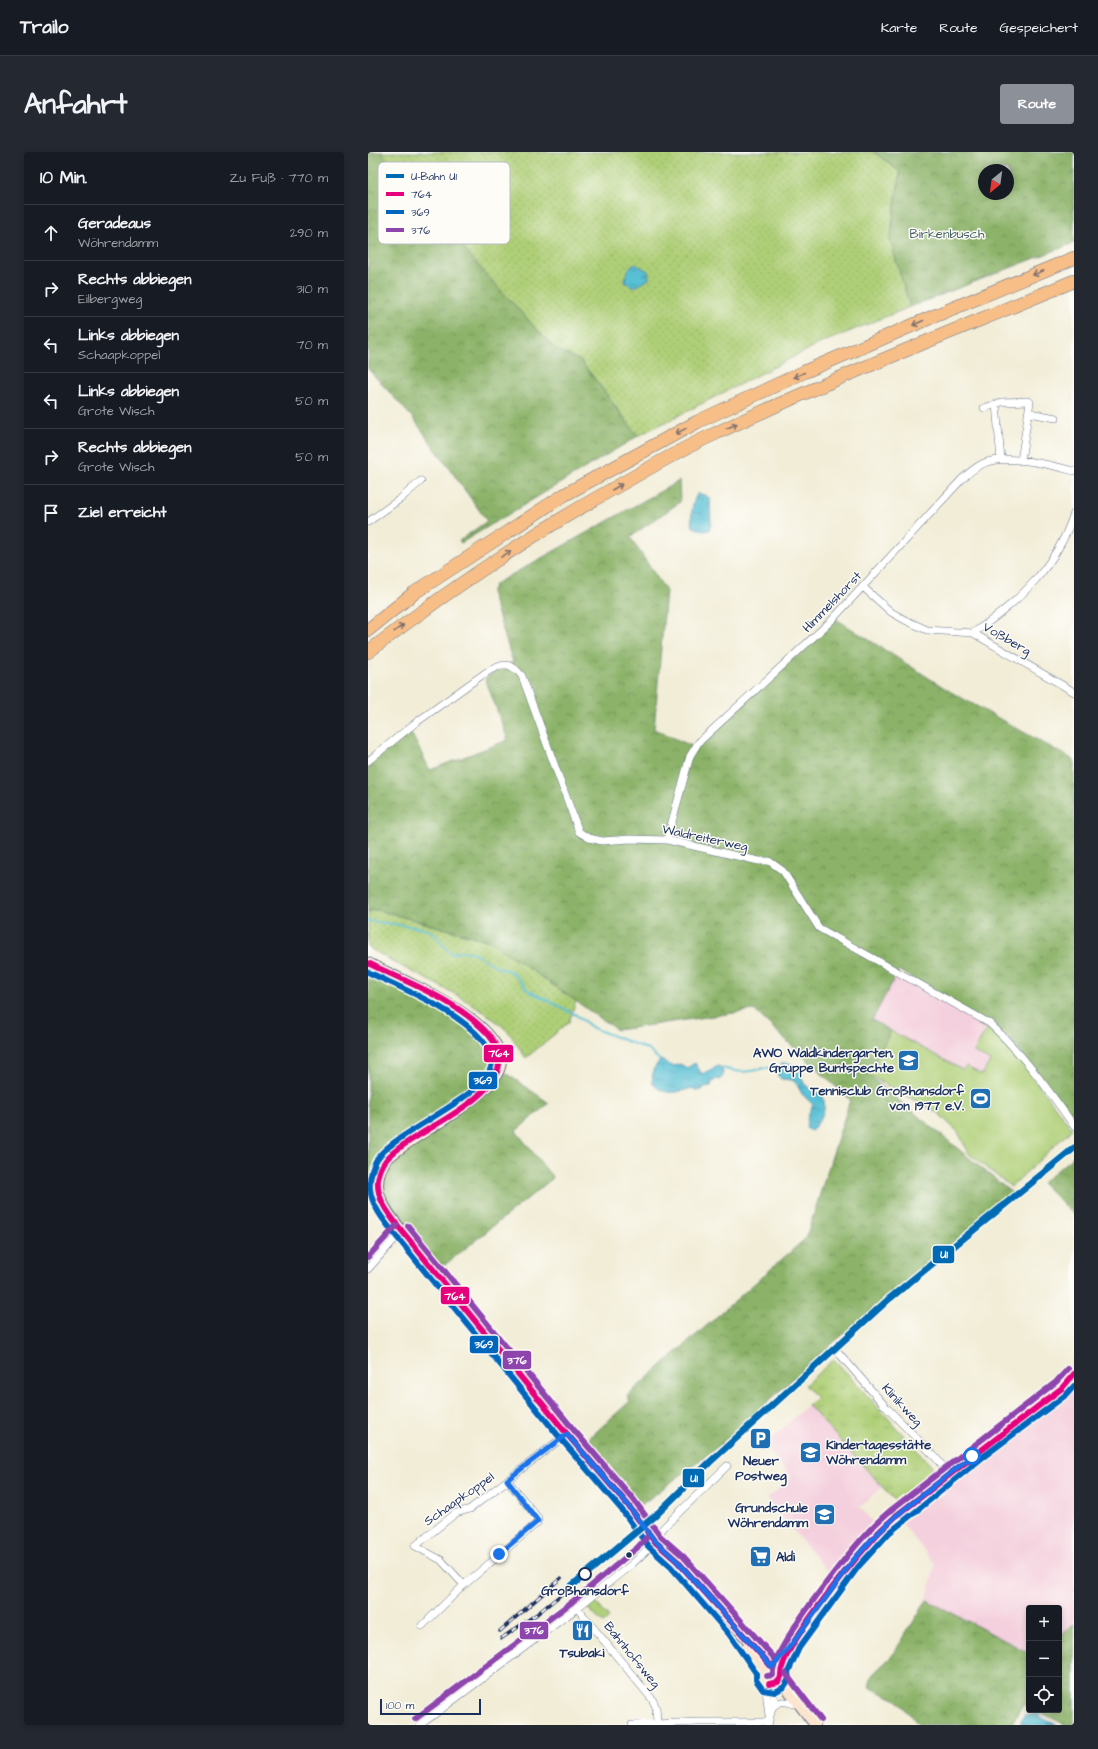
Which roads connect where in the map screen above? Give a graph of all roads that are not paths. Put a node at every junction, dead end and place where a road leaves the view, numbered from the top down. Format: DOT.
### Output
graph roads {
  1 [pos="1074,258"];
  2 [pos="1074,281"];
  3 [pos="996,404"];
  4 [pos="984,408"];
  5 [pos="1030,413"];
  6 [pos="1056,418"];
  7 [pos="1001,460"];
  8 [pos="1021,461"];
  9 [pos="1074,471"];
  10 [pos="421,481"];
  11 [pos="1074,513"];
  12 [pos="368,522"];
  13 [pos="863,587"];
  14 [pos="368,630"];
  15 [pos="973,633"];
  16 [pos="368,652"];
  17 [pos="1074,692"];
  18 [pos="368,761"];
  19 [pos="667,840"];
  20 [pos="368,963"];
  21 [pos="1074,1126"];
  22 [pos="402,1231"];
  23 [pos="368,1269"];
  24 [pos="837,1351"];
  25 [pos="1074,1374"];
  26 [pos="567,1434"];
  27 [pos="727,1466"];
  28 [pos="949,1474"];
  29 [pos="507,1480"];
  30 [pos="654,1540"];
  31 [pos="464,1585"];
  32 [pos="577,1608"];
  33 [pos="422,1626"];
  34 [pos="773,1676"];
  35 [pos="794,1704"];
  36 [pos="772,1708"];
  37 [pos="805,1713"];
  38 [pos="768,1721"];
  39 [pos="657,1723"];
  40 [pos="683,1724"];
  41 [pos="420,1725"];
  42 [pos="632,1725"];
  43 [pos="815,1725"];
  1 -- 14 [label="highway, one-way"];
  16 -- 2 [label="highway, one-way"];
  3 -- 4 [label="street"];
  3 -- 5 [label="street"];
  3 -- 7 [label="street"];
  5 -- 6 [label="street"];
  5 -- 8 [label="street"];
  7 -- 8 [label="street, Himmelshorst"];
  7 -- 13 [label="street, Himmelshorst"];
  8 -- 9 [label="street, Himmelshorst"];
  10 -- 12 [label="street"];
  11 -- 15 [label="street"];
  13 -- 15 [label="street, Voßberg"];
  13 -- 19 [label="street, Himmelshorst"];
  15 -- 17 [label="street, Voßberg"];
  18 -- 19 [label="street, Waldreiterweg"];
  19 -- 21 [label="street, Waldreiterweg"];
  20 -- 22 [label="main road"];
  22 -- 23 [label="street"];
  22 -- 26 [label="main road"];
  24 -- 28 [label="street, Klinikweg"];
  25 -- 28 [label="street"];
  26 -- 29 [label="street, Schaapkoppel"];
  26 -- 30 [label="main road"];
  27 -- 30 [label="street"];
  28 -- 34 [label="street"];
  29 -- 31 [label="street"];
  29 -- 31 [label="street, Schaapkoppel"];
  30 -- 32 [label="street"];
  30 -- 34 [label="main road"];
  31 -- 33 [label="street"];
  32 -- 39 [label="street, Bahnhofsweg"];
  32 -- 41 [label="street"];
  34 -- 35 [label="main road"];
  34 -- 36 [label="street"];
  34 -- 37 [label="main road"];
  34 -- 38 [label="street"];
  35 -- 36 [label="street"];
  35 -- 37 [label="main road"];
  36 -- 38 [label="street"];
  37 -- 43 [label="main road"];
  38 -- 40 [label="street"];
  39 -- 40 [label="street"];
  39 -- 42 [label="street"];
}
